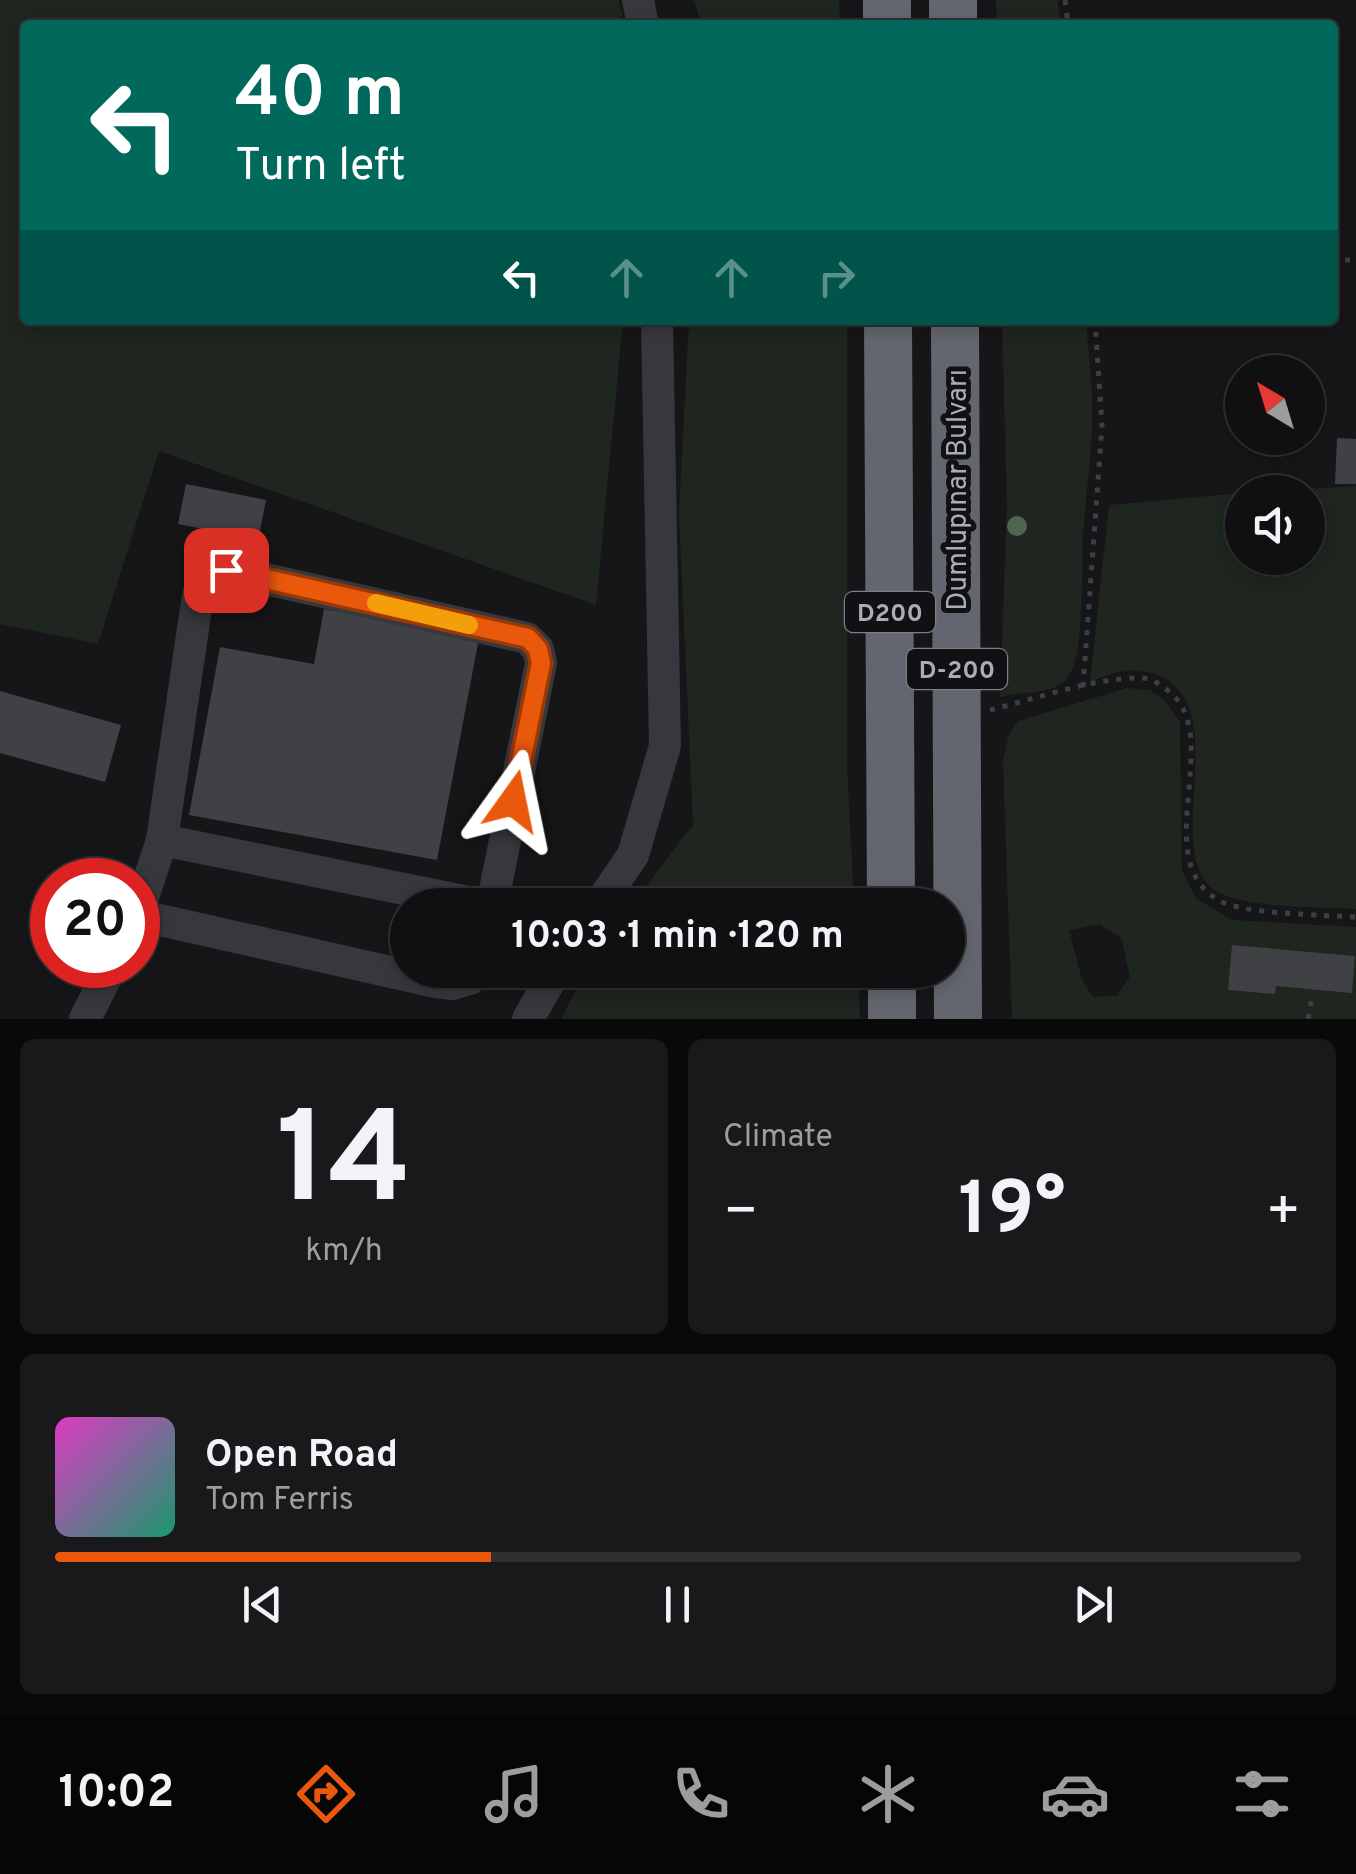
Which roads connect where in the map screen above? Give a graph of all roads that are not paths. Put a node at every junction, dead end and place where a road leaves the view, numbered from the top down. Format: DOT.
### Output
graph roads {
  1 [pos="658,325"];
  2 [pos="888,325"];
  3 [pos="955,325"];
  4 [pos="162,840"];
  5 [pos="156,858"];
  6 [pos="399,888"];
  7 [pos="495,888"];
  8 [pos="611,888"];
  9 [pos="892,888"];
  10 [pos="160,919"];
  11 [pos="390,972"];
  12 [pos="100,988"];
  13 [pos="546,988"];
  14 [pos="892,988"];
  15 [pos="85,1019"];
  16 [pos="528,1019"];
  17 [pos="892,1019"];
  18 [pos="958,1019"];
  1 -- 8 [label="lane"];
  2 -- 9 [label="highway, D200"];
  3 -- 18 [label="highway, Dumlupınar Bulvarı / D-200"];
  4 -- 5 [label="lane"];
  4 -- 6 [label="lane"];
  4 -- 7 [label="lane"];
  10 -- 11 [label="lane"];
  12 -- 15 [label="lane"];
  13 -- 16 [label="lane"];
  14 -- 17 [label="highway"];
}
